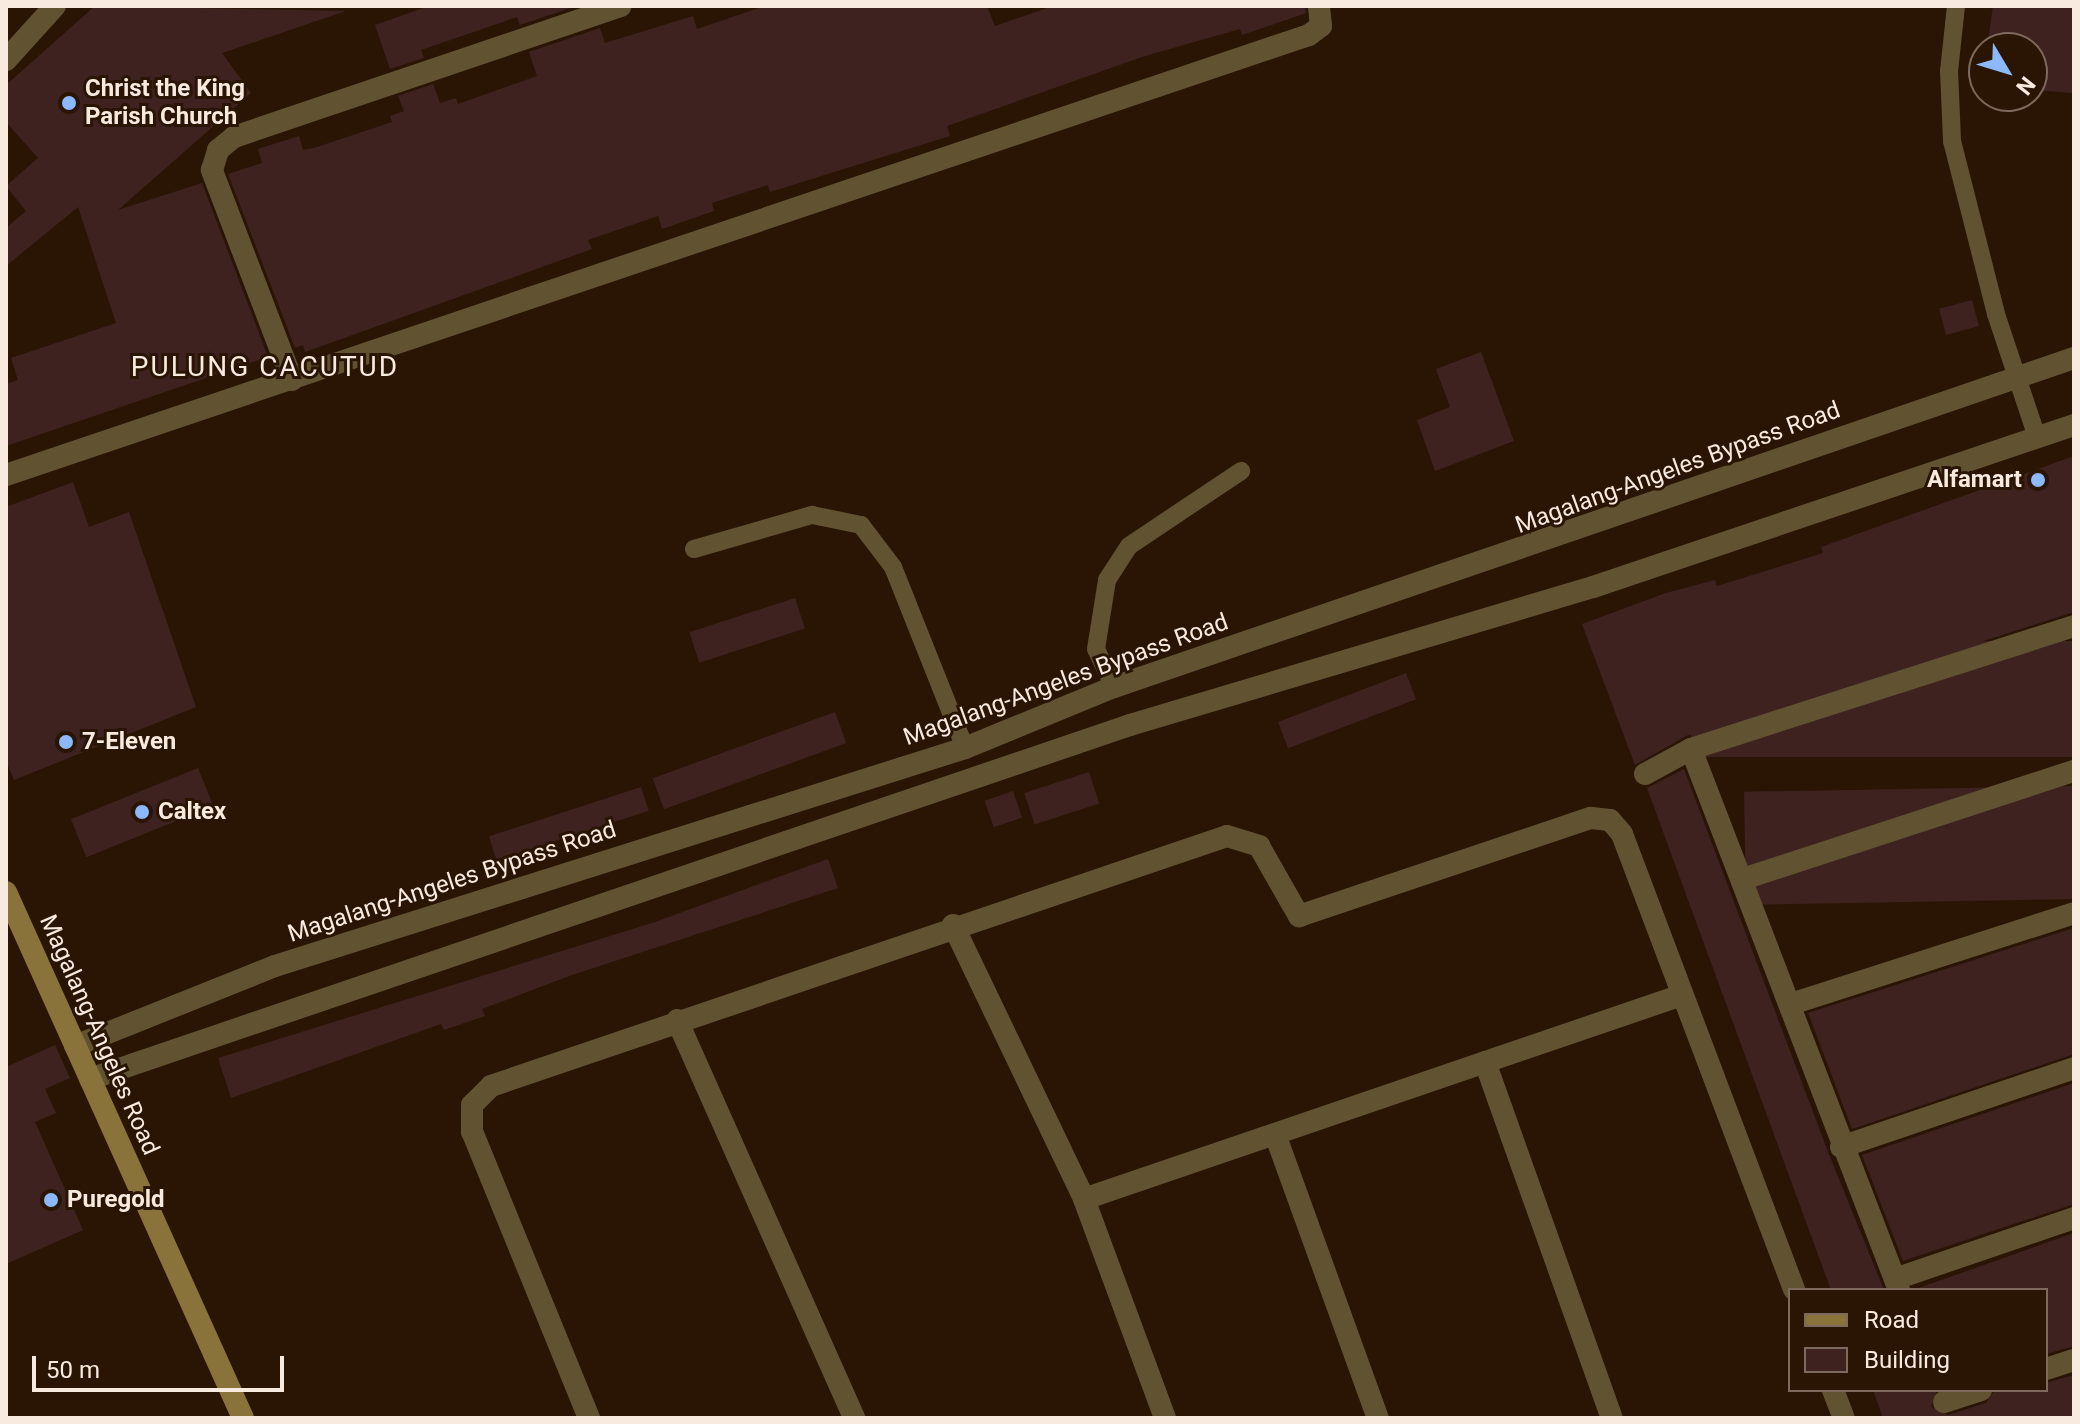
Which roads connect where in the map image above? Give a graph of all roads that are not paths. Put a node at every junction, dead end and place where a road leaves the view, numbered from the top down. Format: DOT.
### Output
graph roads {
  1 [pos="55,6"];
  2 [pos="620,6"];
  3 [pos="1319,6"];
  4 [pos="1956,6"];
  5 [pos="6,60"];
  6 [pos="2074,358"];
  7 [pos="2018,376"];
  8 [pos="292,380"];
  9 [pos="2074,425"];
  10 [pos="2037,437"];
  11 [pos="1241,471"];
  12 [pos="6,475"];
  13 [pos="694,549"];
  14 [pos="2074,626"];
  15 [pos="1114,687"];
  16 [pos="965,748"];
  17 [pos="1691,749"];
  18 [pos="2074,771"];
  19 [pos="1645,774"];
  20 [pos="1743,879"];
  21 [pos="6,892"];
  22 [pos="2074,913"];
  23 [pos="953,925"];
  24 [pos="1679,996"];
  25 [pos="1791,1004"];
  26 [pos="677,1020"];
  27 [pos="75,1046"];
  28 [pos="1485,1062"];
  29 [pos="2074,1068"];
  30 [pos="90,1079"];
  31 [pos="1275,1134"];
  32 [pos="1841,1147"];
  33 [pos="1084,1199"];
  34 [pos="2074,1218"];
  35 [pos="1897,1285"];
  36 [pos="1793,1288"];
  37 [pos="2074,1360"];
  38 [pos="2048,1368"];
  39 [pos="1834,1392"];
  40 [pos="1975,1392"];
  41 [pos="1944,1403"];
  42 [pos="243,1418"];
  43 [pos="589,1418"];
  44 [pos="854,1418"];
  45 [pos="1165,1418"];
  46 [pos="1378,1418"];
  47 [pos="1612,1418"];
  48 [pos="1844,1418"];
  1 -- 5 [label="street"];
  2 -- 8 [label="street"];
  3 -- 8 [label="street"];
  4 -- 7 [label="lane"];
  6 -- 7 [label="street, Magalang-Angeles Bypass Road"];
  7 -- 10 [label="lane"];
  7 -- 15 [label="street, Magalang-Angeles Bypass Road"];
  8 -- 12 [label="street"];
  9 -- 10 [label="street"];
  10 -- 30 [label="street"];
  11 -- 15 [label="lane"];
  13 -- 16 [label="lane"];
  14 -- 17 [label="street"];
  15 -- 16 [label="street, Magalang-Angeles Bypass Road"];
  16 -- 27 [label="street, Magalang-Angeles Bypass Road"];
  17 -- 19 [label="street"];
  17 -- 20 [label="street"];
  18 -- 20 [label="street"];
  20 -- 25 [label="street"];
  21 -- 27 [label="main road, Magalang-Angeles Road"];
  22 -- 25 [label="street"];
  23 -- 24 [label="street"];
  23 -- 26 [label="street"];
  23 -- 33 [label="street"];
  24 -- 28 [label="street"];
  24 -- 36 [label="street"];
  25 -- 32 [label="street"];
  26 -- 43 [label="street"];
  26 -- 44 [label="street"];
  27 -- 30 [label="main road, Magalang-Angeles Road"];
  28 -- 31 [label="street"];
  28 -- 47 [label="street"];
  29 -- 32 [label="street"];
  30 -- 42 [label="main road, Magalang-Angeles Road"];
  31 -- 33 [label="street"];
  31 -- 46 [label="street"];
  32 -- 35 [label="street"];
  33 -- 45 [label="street"];
  34 -- 35 [label="street"];
  37 -- 38 [label="street"];
  39 -- 48 [label="street"];
  40 -- 41 [label="street"];
}
